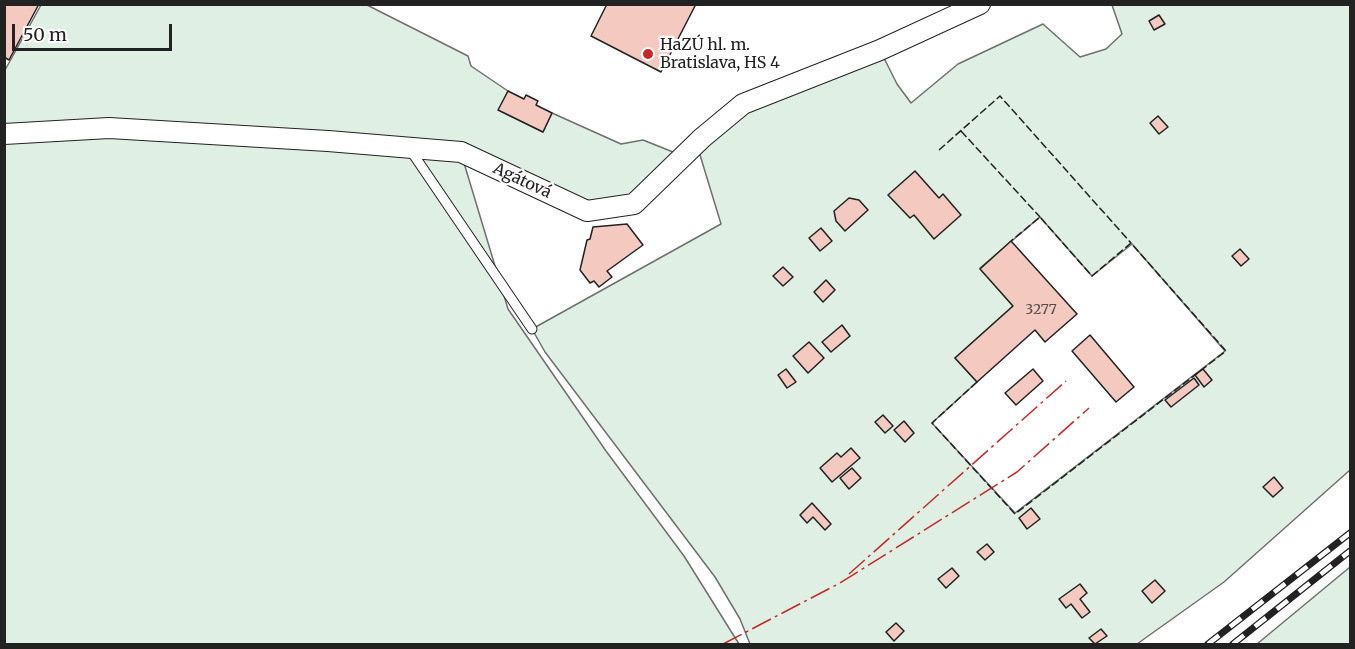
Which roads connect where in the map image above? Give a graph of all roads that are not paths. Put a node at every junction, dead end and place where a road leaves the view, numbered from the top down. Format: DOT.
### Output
graph roads {
  1 [pos="980,4"];
  2 [pos="4,134"];
  3 [pos="409,148"];
  4 [pos="532,329"];
  1 -- 3 [label="street, Agátová"];
  2 -- 3 [label="street, Agátová"];
  3 -- 4 [label="lane"];
}
